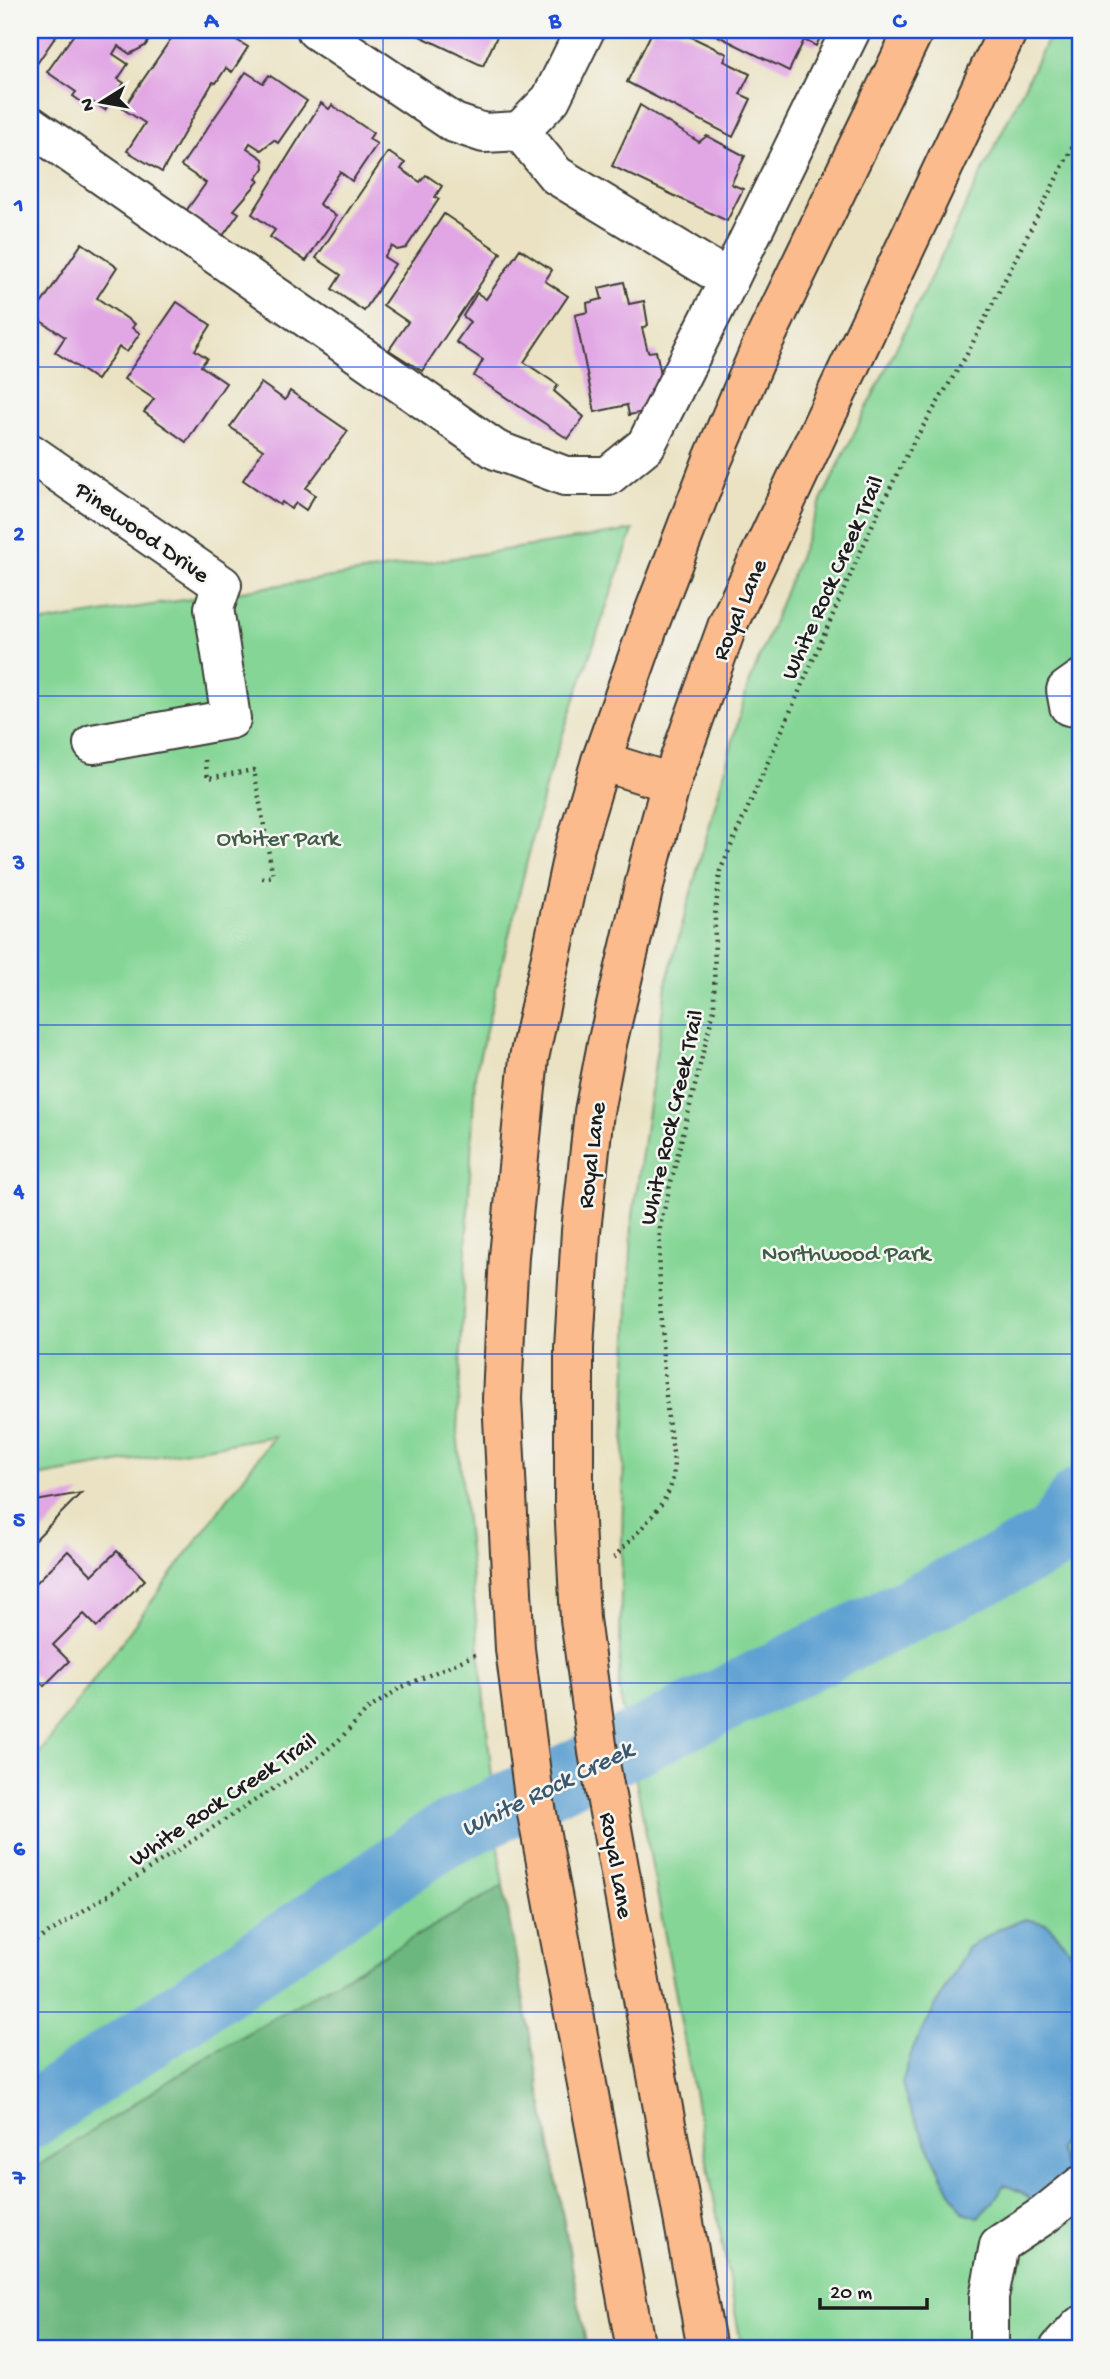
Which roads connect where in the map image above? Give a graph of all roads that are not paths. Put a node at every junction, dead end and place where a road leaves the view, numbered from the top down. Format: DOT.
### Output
graph roads {
  1 [pos="585,30"];
  2 [pos="851,30"];
  3 [pos="914,30"];
  4 [pos="1008,30"];
  5 [pos="320,31"];
  6 [pos="30,125"];
  7 [pos="520,131"];
  8 [pos="729,280"];
  9 [pos="30,453"];
  10 [pos="1080,680"];
  11 [pos="1080,707"];
  12 [pos="93,744"];
  13 [pos="601,761"];
  14 [pos="671,783"];
  15 [pos="1080,2186"];
  16 [pos="1080,2326"];
  17 [pos="636,2349"];
  18 [pos="706,2349"];
  19 [pos="989,2349"];
  20 [pos="1059,2349"];
  1 -- 7 [label="street"];
  2 -- 8 [label="street"];
  3 -- 13 [label="main road"];
  4 -- 14 [label="main road, Royal Lane"];
  5 -- 7 [label="street"];
  6 -- 8 [label="street"];
  7 -- 8 [label="street"];
  9 -- 12 [label="street, Pinewood Drive"];
  10 -- 11 [label="street"];
  13 -- 14 [label="main road"];
  13 -- 17 [label="main road, bridge"];
  14 -- 18 [label="main road, Royal Lane, bridge"];
  15 -- 19 [label="street"];
  16 -- 20 [label="street"];
}
